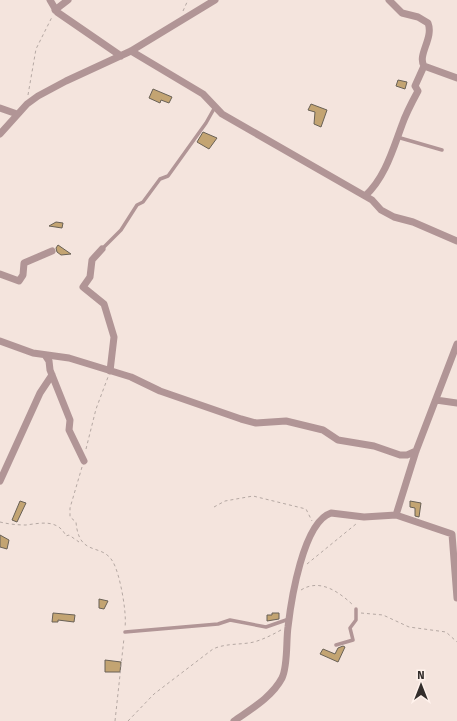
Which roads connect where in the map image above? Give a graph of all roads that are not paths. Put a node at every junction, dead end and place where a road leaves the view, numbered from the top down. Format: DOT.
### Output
graph roads {
  1 [pos="50,0"];
  2 [pos="68,0"];
  3 [pos="215,0"];
  4 [pos="389,0"];
  5 [pos="55,10"];
  6 [pos="131,51"];
  7 [pos="121,56"];
  8 [pos="424,66"];
  9 [pos="457,78"];
  10 [pos="215,107"];
  11 [pos="0,108"];
  12 [pos="17,114"];
  13 [pos="0,134"];
  14 [pos="398,137"];
  15 [pos="442,150"];
  16 [pos="365,196"];
  17 [pos="457,241"];
  18 [pos="102,249"];
  19 [pos="52,251"];
  20 [pos="0,274"];
  21 [pos="0,341"];
  22 [pos="457,344"];
  23 [pos="45,355"];
  24 [pos="110,371"];
  25 [pos="52,375"];
  26 [pos="436,400"];
  27 [pos="457,403"];
  28 [pos="416,451"];
  29 [pos="84,461"];
  30 [pos="0,481"];
  31 [pos="396,515"];
  32 [pos="457,598"];
  33 [pos="356,609"];
  34 [pos="288,622"];
  35 [pos="125,632"];
  36 [pos="336,645"];
  37 [pos="234,721"];
  1 -- 5 [label="street"];
  2 -- 5 [label="street"];
  3 -- 6 [label="street"];
  4 -- 8 [label="street"];
  5 -- 7 [label="street"];
  6 -- 7 [label="street"];
  6 -- 10 [label="street"];
  7 -- 12 [label="street"];
  8 -- 9 [label="street"];
  8 -- 14 [label="street"];
  10 -- 16 [label="street"];
  10 -- 18 [label="lane"];
  11 -- 12 [label="street"];
  12 -- 13 [label="street"];
  14 -- 15 [label="lane"];
  14 -- 16 [label="street"];
  16 -- 17 [label="street"];
  18 -- 24 [label="street"];
  19 -- 20 [label="street"];
  21 -- 23 [label="street"];
  22 -- 26 [label="street"];
  23 -- 24 [label="street"];
  23 -- 25 [label="street"];
  24 -- 28 [label="street"];
  25 -- 29 [label="street"];
  25 -- 30 [label="street"];
  26 -- 27 [label="street"];
  26 -- 28 [label="street"];
  28 -- 31 [label="street"];
  31 -- 32 [label="street"];
  31 -- 34 [label="street"];
  33 -- 36 [label="lane"];
  34 -- 35 [label="lane"];
  34 -- 37 [label="street"];
}
